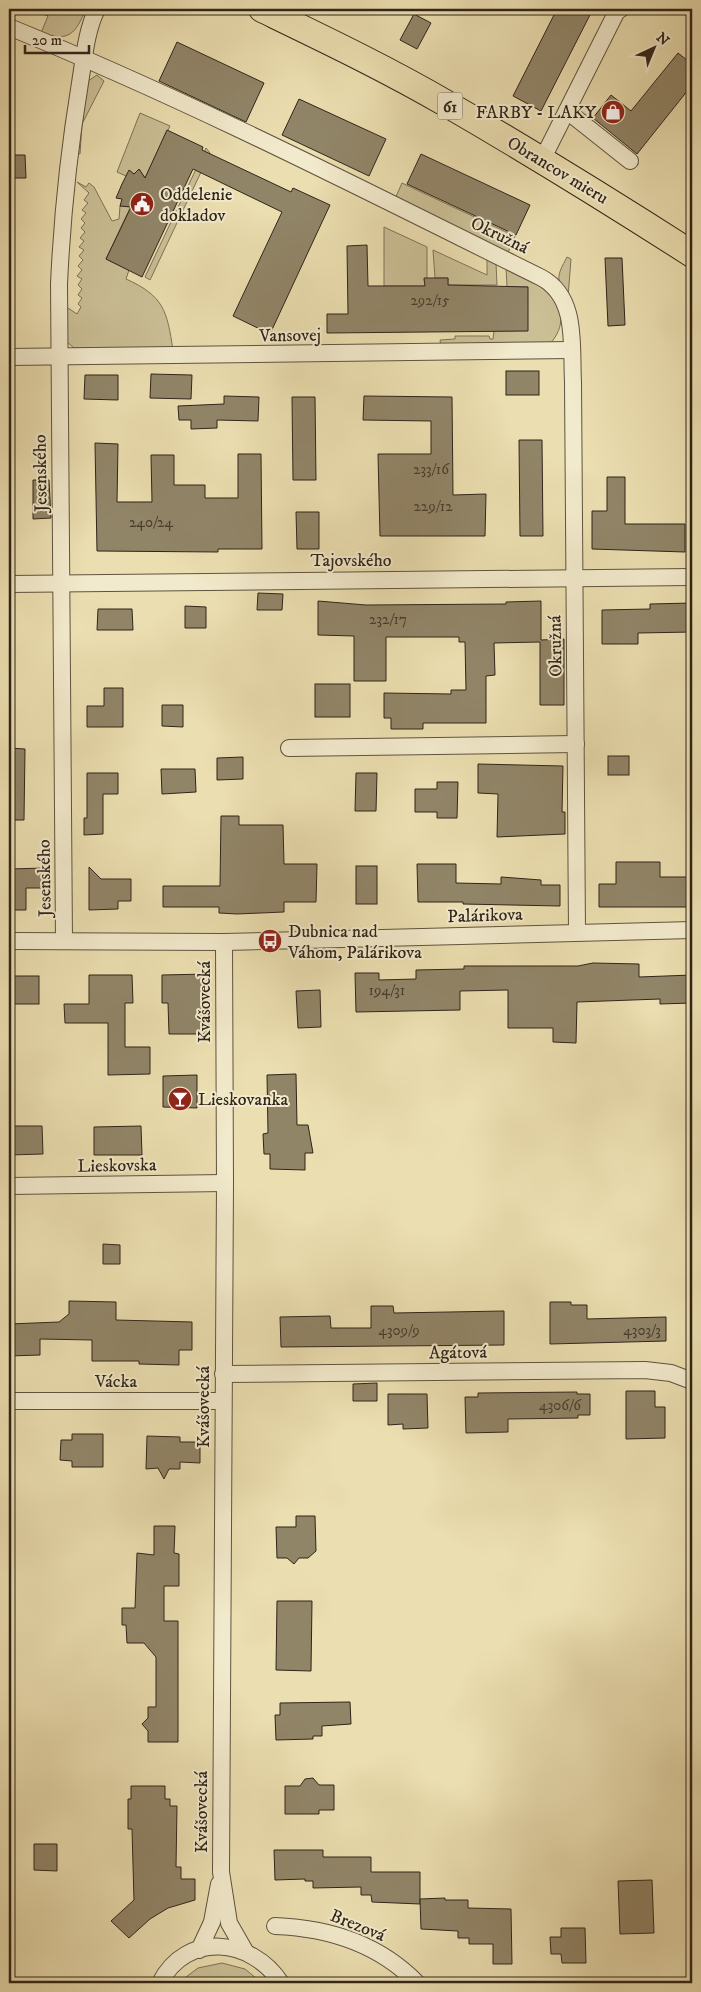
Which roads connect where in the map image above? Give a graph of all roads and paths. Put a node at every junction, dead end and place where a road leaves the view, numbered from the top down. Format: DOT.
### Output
graph roads {
  1 [pos="97,9"];
  2 [pos="262,9"];
  3 [pos="618,9"];
  4 [pos="9,28"];
  5 [pos="84,58"];
  6 [pos="567,111"];
  7 [pos="542,160"];
  8 [pos="630,162"];
  9 [pos="692,254"];
  10 [pos="571,350"];
  11 [pos="58,356"];
  12 [pos="9,357"];
  13 [pos="692,578"];
  14 [pos="574,579"];
  15 [pos="62,583"];
  16 [pos="9,584"];
  17 [pos="576,744"];
  18 [pos="289,748"];
  19 [pos="692,930"];
  20 [pos="577,932"];
  21 [pos="64,941"];
  22 [pos="9,942"];
  23 [pos="224,942"];
  24 [pos="225,1183"];
  25 [pos="9,1186"];
  26 [pos="223,1374"];
  27 [pos="692,1381"];
  28 [pos="9,1401"];
  29 [pos="223,1402"];
  30 [pos="221,1872"];
  31 [pos="275,1926"];
  32 [pos="199,1950"];
  33 [pos="245,1951"];
  34 [pos="160,1983"];
  35 [pos="280,1983"];
  36 [pos="417,1983"];
  1 -- 5 [label="street, Jesenského"];
  2 -- 7 [label="main road, Obrancov mieru / 61"];
  3 -- 6 [label="street"];
  4 -- 5 [label="street, Okružná"];
  5 -- 10 [label="street, Okružná"];
  5 -- 11 [label="street, Jesenského"];
  6 -- 7 [label="street"];
  6 -- 8 [label="street"];
  7 -- 9 [label="main road, Obrancov mieru / 61"];
  10 -- 11 [label="street, Vansovej"];
  10 -- 14 [label="street, Okružná"];
  11 -- 12 [label="street, Vansovej"];
  11 -- 15 [label="street, Jesenského"];
  13 -- 14 [label="street, Tajovského"];
  14 -- 15 [label="street, Tajovského"];
  14 -- 17 [label="street, Okružná"];
  15 -- 16 [label="street, Tajovského"];
  15 -- 21 [label="street, Jesenského"];
  17 -- 18 [label="street"];
  17 -- 20 [label="street, Okružná"];
  19 -- 20 [label="street, Palárikova"];
  20 -- 23 [label="street, Palárikova"];
  21 -- 22 [label="street, Palárikova"];
  21 -- 23 [label="street, Palárikova"];
  23 -- 24 [label="street, Kvášovecká"];
  24 -- 25 [label="street, Lieskovska"];
  24 -- 26 [label="street, Kvášovecká"];
  26 -- 27 [label="street, Agátová"];
  26 -- 29 [label="street, Kvášovecká"];
  28 -- 29 [label="street, Vácka"];
  29 -- 30 [label="street, Kvášovecká"];
  30 -- 32 [label="street, Kvášovecká"];
  30 -- 33 [label="street, Kvášovecká"];
  31 -- 36 [label="street, Brezová"];
  32 -- 33 [label="street"];
  32 -- 34 [label="street"];
  33 -- 35 [label="street"];
}
